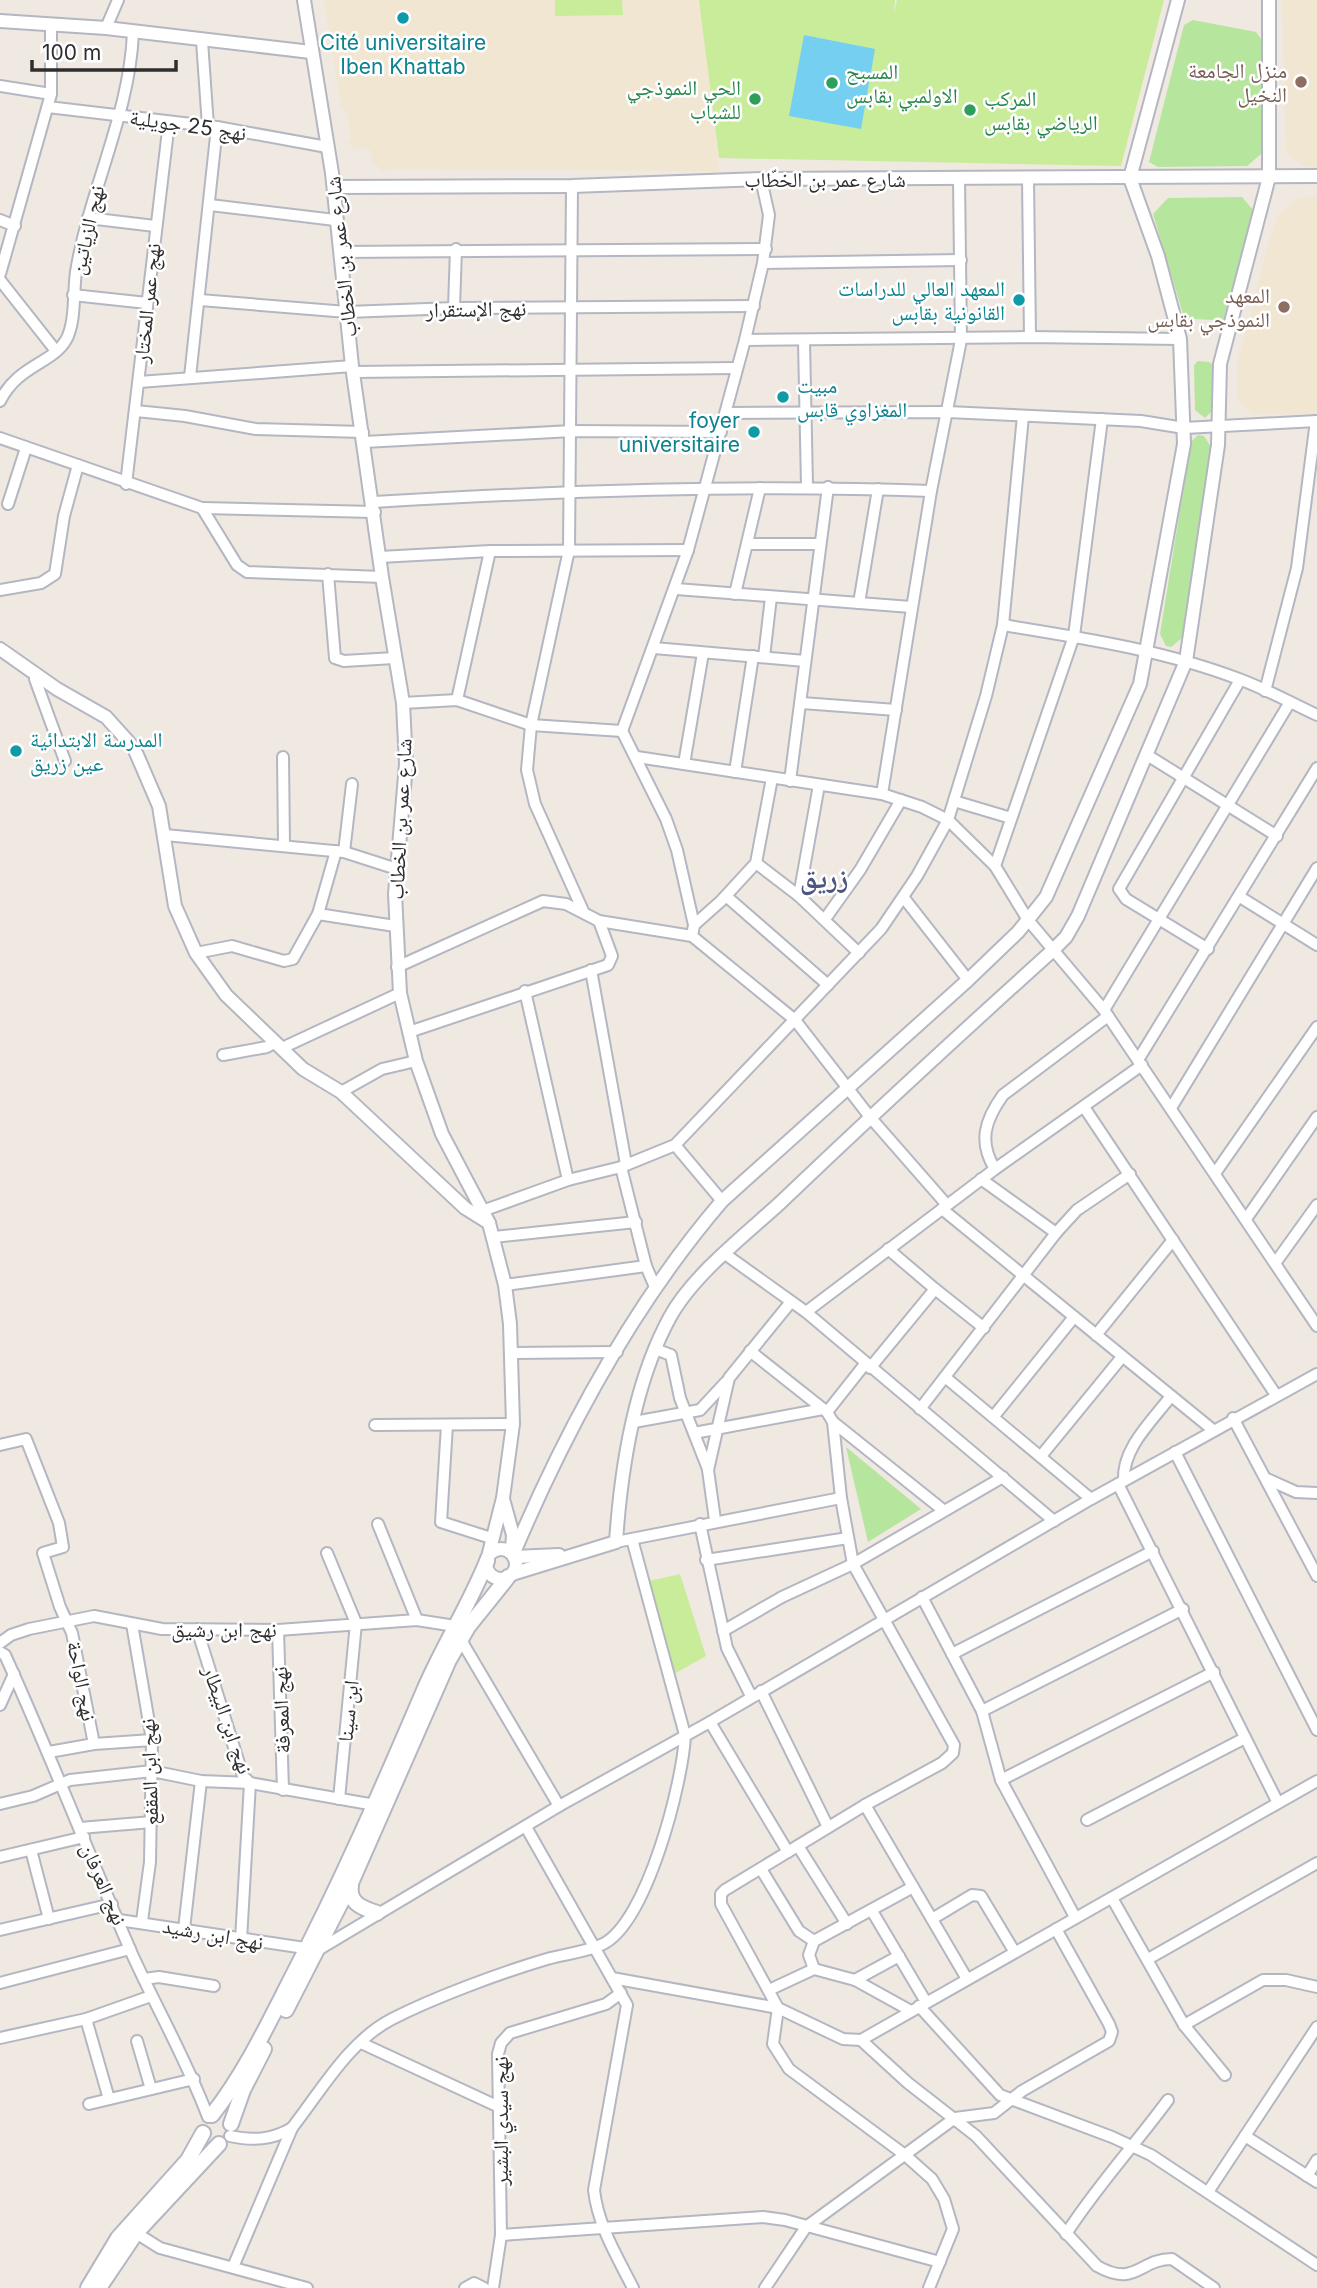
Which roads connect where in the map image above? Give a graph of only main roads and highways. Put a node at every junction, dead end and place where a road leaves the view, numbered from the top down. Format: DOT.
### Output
graph roads {
  1 [pos="487,1559"];
  2 [pos="510,1575"];
  3 [pos="458,1633"];
  4 [pos="351,1883"];
  5 [pos="377,1913"];
  6 [pos="312,1950"];
  7 [pos="210,2116"];
  8 [pos="203,2133"];
  9 [pos="227,2135"];
  10 [pos="88,2288"];
  11 [pos="99,2288"];
  1 -- 3 [label="main road"];
  2 -- 3 [label="main road"];
  3 -- 4 [label="main road"];
  3 -- 6 [label="main road"];
  4 -- 5 [label="main road"];
  4 -- 6 [label="main road"];
  6 -- 7 [label="main road"];
  6 -- 9 [label="main road"];
  7 -- 8 [label="main road"];
  7 -- 9 [label="main road"];
  8 -- 9 [label="main road"];
  8 -- 10 [label="main road"];
  9 -- 11 [label="main road"];
}
